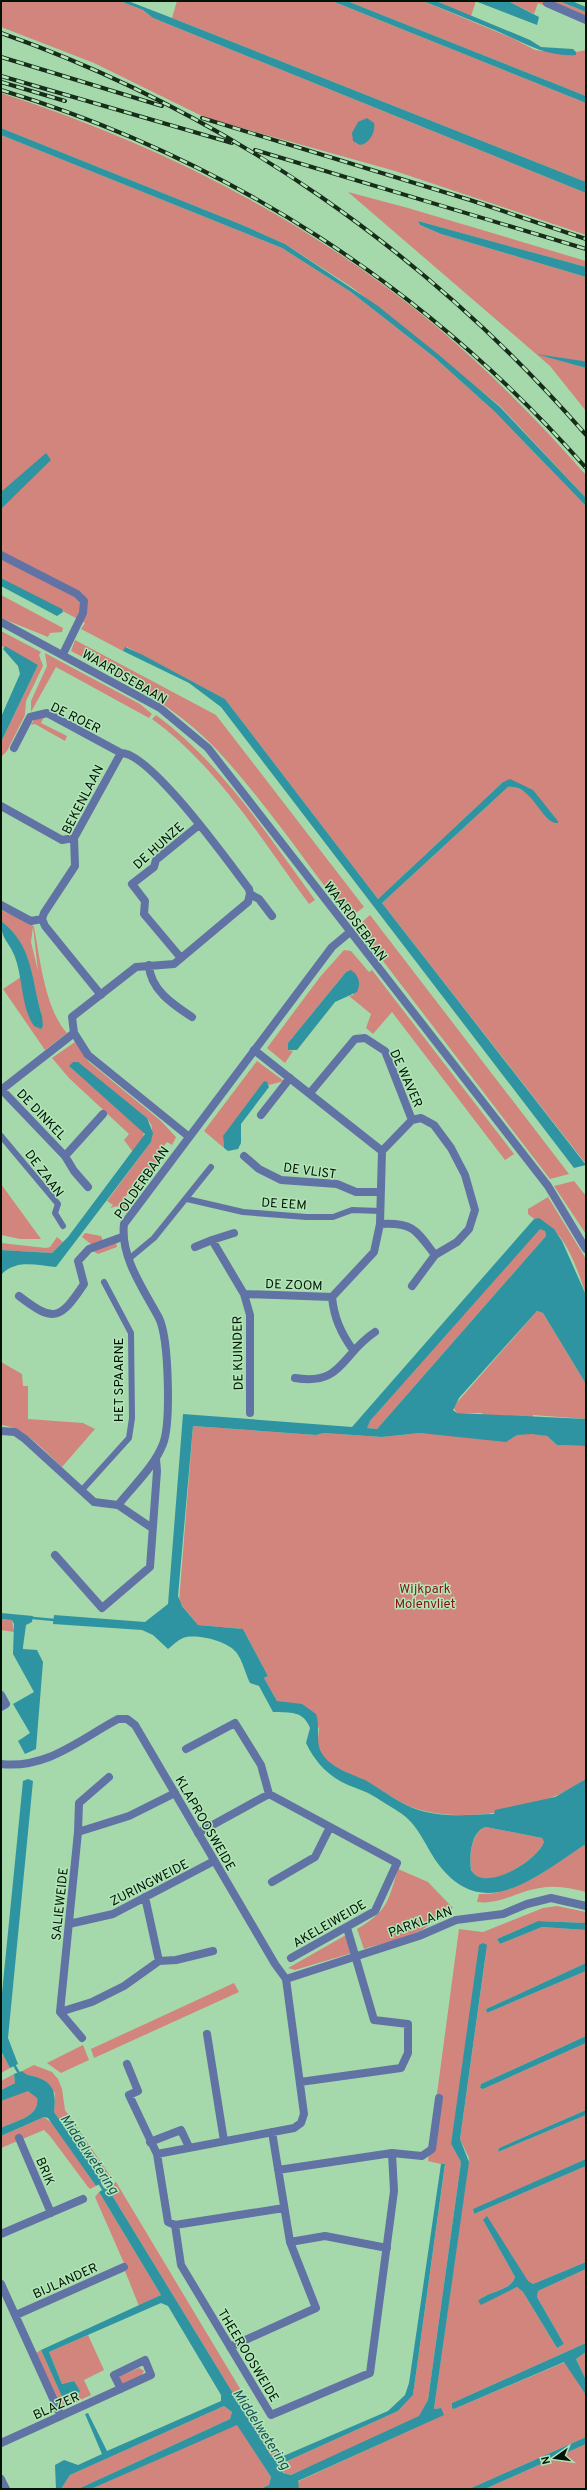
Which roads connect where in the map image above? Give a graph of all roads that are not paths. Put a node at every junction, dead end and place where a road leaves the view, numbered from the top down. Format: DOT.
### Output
graph roads {
  1 [pos="547,3"];
  2 [pos="586,20"];
  3 [pos="1,555"];
  4 [pos="1,622"];
  5 [pos="63,654"];
  6 [pos="14,748"];
  7 [pos="121,753"];
  8 [pos="2,806"];
  9 [pos="198,825"];
  10 [pos="74,838"];
  11 [pos="250,894"];
  12 [pos="1,905"];
  13 [pos="272,916"];
  14 [pos="42,919"];
  15 [pos="350,932"];
  16 [pos="181,958"];
  17 [pos="149,965"];
  18 [pos="101,995"];
  19 [pos="192,1017"];
  20 [pos="74,1033"];
  21 [pos="254,1050"];
  22 [pos="290,1078"];
  23 [pos="1,1090"];
  24 [pos="310,1093"];
  25 [pos="103,1114"];
  26 [pos="261,1115"];
  27 [pos="412,1120"];
  28 [pos="1,1136"];
  29 [pos="188,1136"];
  30 [pos="382,1151"];
  31 [pos="65,1156"];
  32 [pos="244,1156"];
  33 [pos="211,1167"];
  34 [pos="88,1187"];
  35 [pos="380,1192"];
  36 [pos="188,1199"];
  37 [pos="380,1211"];
  38 [pos="380,1224"];
  39 [pos="63,1226"];
  40 [pos="234,1233"];
  41 [pos="122,1237"];
  42 [pos="212,1240"];
  43 [pos="195,1247"];
  44 [pos="586,1250"];
  45 [pos="435,1255"];
  46 [pos="130,1258"];
  47 [pos="104,1282"];
  48 [pos="412,1286"];
  49 [pos="244,1294"];
  50 [pos="19,1296"];
  51 [pos="332,1297"];
  52 [pos="375,1332"];
  53 [pos="353,1350"];
  54 [pos="295,1378"];
  55 [pos="250,1413"];
  56 [pos="1,1431"];
  57 [pos="156,1459"];
  58 [pos="82,1490"];
  59 [pos="118,1505"];
  60 [pos="152,1528"];
  61 [pos="55,1555"];
  62 [pos="1,1696"];
  63 [pos="1,1707"];
  64 [pos="186,1749"];
  65 [pos="1,1764"];
  66 [pos="109,1777"];
  67 [pos="175,1793"];
  68 [pos="269,1794"];
  69 [pos="330,1827"];
  70 [pos="78,1832"];
  71 [pos="198,1833"];
  72 [pos="214,1861"];
  73 [pos="272,1882"];
  74 [pos="145,1897"];
  75 [pos="586,1906"];
  76 [pos="69,1924"];
  77 [pos="347,1928"];
  78 [pos="213,1951"];
  79 [pos="357,1957"];
  80 [pos="291,1958"];
  81 [pos="159,1961"];
  82 [pos="286,1979"];
  83 [pos="60,2012"];
  84 [pos="207,2034"];
  85 [pos="82,2038"];
  86 [pos="127,2064"];
  87 [pos="300,2082"];
  88 [pos="439,2098"];
  89 [pos="272,2132"];
  90 [pos="19,2138"];
  91 [pos="224,2141"];
  92 [pos="150,2142"];
  93 [pos="189,2147"];
  94 [pos="392,2153"];
  95 [pos="157,2154"];
  96 [pos="278,2170"];
  97 [pos="83,2199"];
  98 [pos="284,2208"];
  99 [pos="51,2213"];
  100 [pos="175,2226"];
  101 [pos="1,2234"];
  102 [pos="290,2242"];
  103 [pos="387,2248"];
  104 [pos="124,2267"];
  105 [pos="1,2284"];
  106 [pos="16,2315"];
  107 [pos="230,2347"];
  108 [pos="121,2389"];
  109 [pos="61,2416"];
  110 [pos="1,2443"];
  111 [pos="1,2479"];
  112 [pos="6,2489"];
  1 -- 2 [label="street"];
  3 -- 5 [label="street, WAARDSEBAAN"];
  4 -- 5 [label="street, WAARDSEBAAN"];
  5 -- 15 [label="street, WAARDSEBAAN"];
  6 -- 7 [label="street, DE ROER"];
  7 -- 9 [label="street, DE HUNZE"];
  7 -- 10 [label="street, BEKENLAAN"];
  8 -- 10 [label="street"];
  9 -- 11 [label="street, DE HUNZE"];
  9 -- 16 [label="street, DE HUNZE"];
  10 -- 14 [label="street, BEKENLAAN"];
  11 -- 13 [label="street, DE HUNZE"];
  11 -- 16 [label="street"];
  12 -- 14 [label="street"];
  14 -- 18 [label="street"];
  15 -- 21 [label="street, POLDERBAAN"];
  15 -- 44 [label="street, WAARDSEBAAN"];
  16 -- 17 [label="street"];
  17 -- 18 [label="street"];
  17 -- 19 [label="street"];
  18 -- 20 [label="street"];
  20 -- 23 [label="street"];
  20 -- 29 [label="street"];
  21 -- 22 [label="street"];
  21 -- 29 [label="street, POLDERBAAN"];
  22 -- 24 [label="street"];
  22 -- 26 [label="street"];
  23 -- 31 [label="street, DE DINKEL"];
  24 -- 27 [label="street, DE WAVER"];
  24 -- 30 [label="street"];
  25 -- 31 [label="street, DE DINKEL"];
  27 -- 30 [label="street"];
  27 -- 45 [label="street"];
  28 -- 39 [label="street, DE ZAAN"];
  29 -- 41 [label="street, POLDERBAAN"];
  30 -- 35 [label="street, DE ZOOM"];
  31 -- 34 [label="street, DE DINKEL"];
  32 -- 35 [label="street, DE VLIST"];
  33 -- 36 [label="street"];
  35 -- 37 [label="street, DE ZOOM"];
  36 -- 37 [label="street, DE EEM"];
  36 -- 46 [label="street"];
  37 -- 38 [label="street, DE ZOOM"];
  38 -- 45 [label="street"];
  38 -- 51 [label="street, DE ZOOM"];
  40 -- 42 [label="street"];
  41 -- 46 [label="street, POLDERBAAN"];
  41 -- 50 [label="street"];
  42 -- 43 [label="street"];
  42 -- 49 [label="street"];
  45 -- 48 [label="street"];
  46 -- 57 [label="street, POLDERBAAN"];
  47 -- 58 [label="street, HET SPAARNE"];
  49 -- 51 [label="street, DE ZOOM"];
  49 -- 55 [label="street, DE KUINDER"];
  51 -- 53 [label="street"];
  52 -- 53 [label="street"];
  53 -- 54 [label="street"];
  56 -- 58 [label="street"];
  57 -- 59 [label="street, POLDERBAAN"];
  57 -- 60 [label="street"];
  58 -- 59 [label="street"];
  59 -- 60 [label="street"];
  60 -- 61 [label="street"];
  62 -- 63 [label="street"];
  64 -- 68 [label="street"];
  65 -- 67 [label="street, KLAPROOSWEIDE"];
  66 -- 70 [label="street, SALIEWEIDE"];
  67 -- 70 [label="street"];
  67 -- 71 [label="street, KLAPROOSWEIDE"];
  68 -- 69 [label="street"];
  68 -- 71 [label="street"];
  69 -- 73 [label="street"];
  69 -- 77 [label="street, AKELEIWEIDE"];
  70 -- 76 [label="street, SALIEWEIDE"];
  71 -- 72 [label="street, KLAPROOSWEIDE"];
  72 -- 74 [label="street, ZURINGWEIDE"];
  72 -- 82 [label="street, KLAPROOSWEIDE"];
  74 -- 76 [label="street, ZURINGWEIDE"];
  74 -- 81 [label="street"];
  75 -- 79 [label="street, PARKLAAN"];
  76 -- 83 [label="street, SALIEWEIDE"];
  77 -- 79 [label="street"];
  77 -- 80 [label="street, AKELEIWEIDE"];
  78 -- 81 [label="street"];
  79 -- 82 [label="street"];
  79 -- 87 [label="street"];
  81 -- 83 [label="street"];
  82 -- 87 [label="street, KLAPROOSWEIDE"];
  83 -- 85 [label="street"];
  84 -- 91 [label="street"];
  86 -- 92 [label="street"];
  87 -- 89 [label="street, KLAPROOSWEIDE"];
  88 -- 94 [label="street"];
  89 -- 91 [label="street, KLAPROOSWEIDE"];
  89 -- 96 [label="street"];
  90 -- 99 [label="street, BRIK"];
  91 -- 93 [label="street, KLAPROOSWEIDE"];
  92 -- 93 [label="street"];
  92 -- 95 [label="street"];
  93 -- 95 [label="street, KLAPROOSWEIDE"];
  94 -- 96 [label="street"];
  94 -- 103 [label="street, THEEROOSWEIDE"];
  95 -- 100 [label="street"];
  96 -- 98 [label="street"];
  97 -- 99 [label="street"];
  98 -- 100 [label="street"];
  98 -- 102 [label="street"];
  99 -- 101 [label="street"];
  100 -- 107 [label="street, THEEROOSWEIDE"];
  102 -- 103 [label="street"];
  102 -- 107 [label="street"];
  103 -- 107 [label="street, THEEROOSWEIDE"];
  104 -- 106 [label="street, BIJLANDER"];
  105 -- 106 [label="street"];
  106 -- 109 [label="street"];
  108 -- 109 [label="street, BLAZER"];
  109 -- 110 [label="street, BLAZER"];
  111 -- 112 [label="street"];
}
